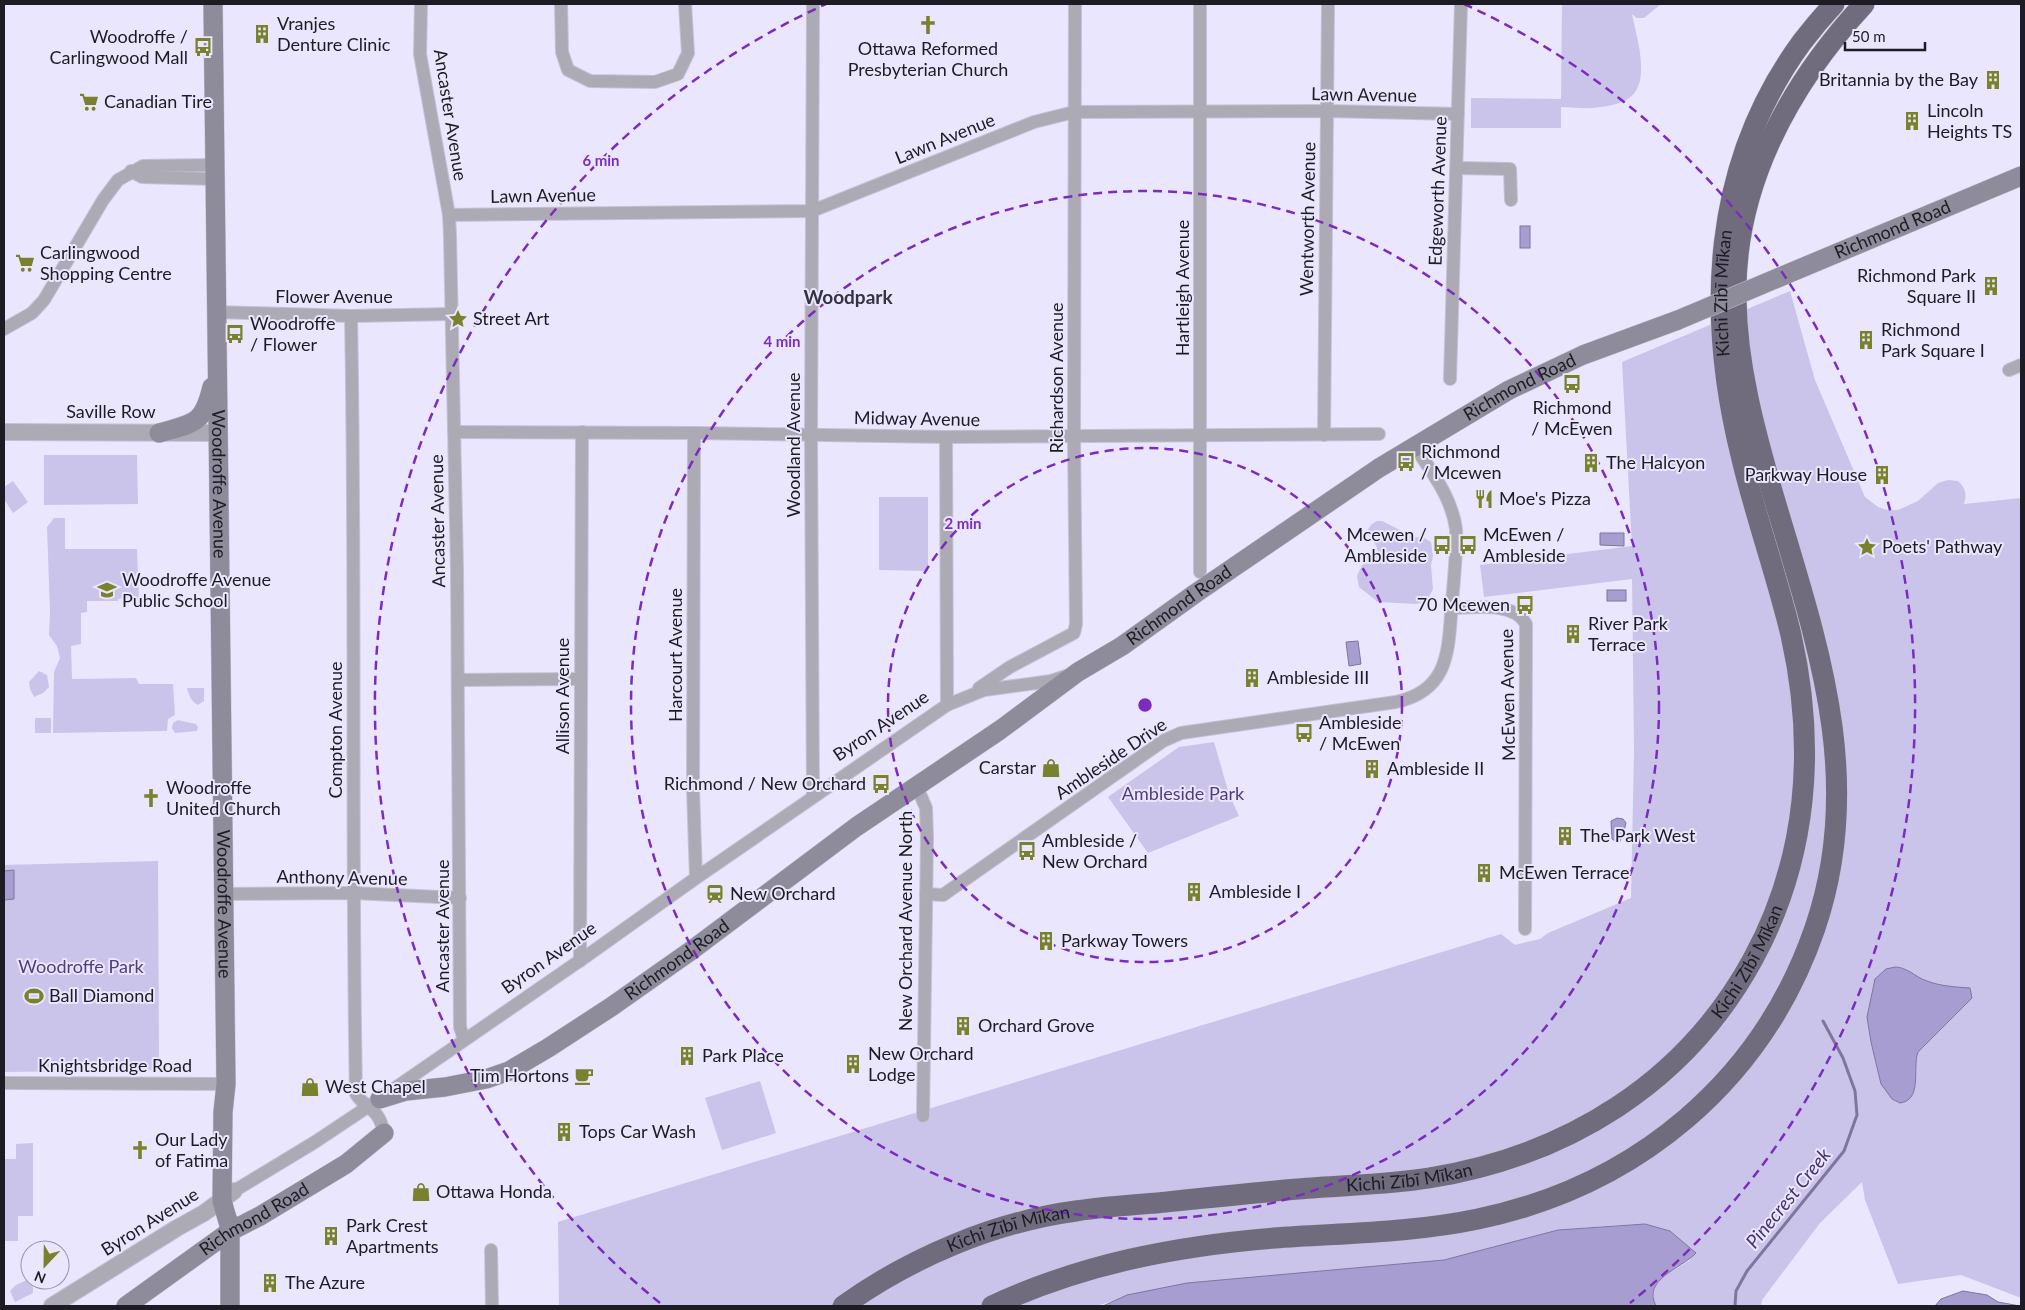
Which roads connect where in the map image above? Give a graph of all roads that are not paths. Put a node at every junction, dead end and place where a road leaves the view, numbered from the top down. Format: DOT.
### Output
graph roads {
  1 [pos="213,4"];
  2 [pos="421,4"];
  3 [pos="561,4"];
  4 [pos="685,4"];
  5 [pos="813,4"];
  6 [pos="1075,4"];
  7 [pos="1200,4"];
  8 [pos="1328,4"];
  9 [pos="1461,4"];
  10 [pos="1834,4"];
  11 [pos="1864,4"];
  12 [pos="1200,111"];
  13 [pos="1074,112"];
  14 [pos="1327,112"];
  15 [pos="1458,114"];
  16 [pos="1457,168"];
  17 [pos="214,172"];
  18 [pos="2020,179"];
  19 [pos="1511,200"];
  20 [pos="812,211"];
  21 [pos="449,215"];
  22 [pos="216,312"];
  23 [pos="451,314"];
  24 [pos="351,316"];
  25 [pos="4,329"];
  26 [pos="2021,365"];
  27 [pos="2009,370"];
  28 [pos="216,371"];
  29 [pos="1450,379"];
  30 [pos="4,432"];
  31 [pos="159,432"];
  32 [pos="454,432"];
  33 [pos="582,432"];
  34 [pos="218,433"];
  35 [pos="694,433"];
  36 [pos="1379,434"];
  37 [pos="811,435"];
  38 [pos="1200,435"];
  39 [pos="1324,435"];
  40 [pos="1074,436"];
  41 [pos="946,437"];
  42 [pos="1416,447"];
  43 [pos="1200,572"];
  44 [pos="1451,608"];
  45 [pos="1078,672"];
  46 [pos="580,679"];
  47 [pos="458,680"];
  48 [pos="971,694"];
  49 [pos="946,706"];
  50 [pos="917,787"];
  51 [pos="813,796"];
  52 [pos="696,878"];
  53 [pos="353,893"];
  54 [pos="223,894"];
  55 [pos="926,894"];
  56 [pos="460,898"];
  57 [pos="1525,929"];
  58 [pos="580,961"];
  59 [pos="464,1040"];
  60 [pos="4,1083"];
  61 [pos="226,1084"];
  62 [pos="374,1102"];
  63 [pos="924,1116"];
  64 [pos="384,1133"];
  65 [pos="230,1197"];
  66 [pos="229,1228"];
  67 [pos="491,1250"];
  68 [pos="52,1306"];
  69 [pos="126,1306"];
  70 [pos="230,1306"];
  71 [pos="492,1306"];
  72 [pos="843,1306"];
  73 [pos="992,1306"];
  1 -- 17 [label="main road, Woodroffe Avenue"];
  2 -- 21 [label="street, Ancaster Avenue"];
  3 -- 4 [label="street"];
  5 -- 20 [label="street, Woodland Avenue"];
  6 -- 13 [label="street, Richardson Avenue"];
  7 -- 12 [label="street, Hartleigh Avenue"];
  8 -- 14 [label="street, Wentworth Avenue"];
  9 -- 15 [label="street, Edgeworth Avenue"];
  10 -- 72 [label="highway, Kichi Zībī Mīkan"];
  11 -- 73 [label="highway, Kichi Zībī Mīkan"];
  12 -- 13 [label="street, Lawn Avenue"];
  12 -- 14 [label="street, Lawn Avenue"];
  12 -- 38 [label="street, Hartleigh Avenue"];
  13 -- 20 [label="street, Lawn Avenue"];
  13 -- 40 [label="street, Richardson Avenue"];
  14 -- 15 [label="street, Lawn Avenue"];
  14 -- 39 [label="street, Wentworth Avenue"];
  15 -- 16 [label="street, Edgeworth Avenue"];
  16 -- 19 [label="street"];
  16 -- 29 [label="street, Edgeworth Avenue"];
  17 -- 22 [label="main road, Woodroffe Avenue"];
  17 -- 25 [label="street"];
  18 -- 42 [label="main road, Richmond Road, bridge"];
  20 -- 21 [label="street, Lawn Avenue"];
  20 -- 37 [label="street, Woodland Avenue"];
  21 -- 23 [label="street, Ancaster Avenue"];
  22 -- 24 [label="street, Flower Avenue"];
  22 -- 28 [label="main road, Woodroffe Avenue"];
  23 -- 24 [label="street, Flower Avenue"];
  23 -- 32 [label="street, Ancaster Avenue"];
  24 -- 53 [label="street, Compton Avenue"];
  26 -- 27 [label="street"];
  28 -- 31 [label="main road"];
  28 -- 34 [label="main road, Woodroffe Avenue"];
  30 -- 31 [label="street, Saville Row"];
  31 -- 34 [label="street, Saville Row"];
  32 -- 33 [label="street, Midway Avenue"];
  32 -- 47 [label="street, Ancaster Avenue"];
  33 -- 35 [label="street, Midway Avenue"];
  33 -- 46 [label="street, Allison Avenue"];
  34 -- 54 [label="main road, Woodroffe Avenue"];
  35 -- 37 [label="street, Midway Avenue"];
  35 -- 52 [label="street, Harcourt Avenue"];
  36 -- 39 [label="street, Midway Avenue"];
  37 -- 41 [label="street, Midway Avenue"];
  37 -- 51 [label="street, Woodland Avenue"];
  38 -- 39 [label="street, Midway Avenue"];
  38 -- 40 [label="street, Midway Avenue"];
  38 -- 43 [label="street, Hartleigh Avenue"];
  40 -- 41 [label="street, Midway Avenue"];
  40 -- 48 [label="street, Richardson Avenue"];
  41 -- 49 [label="street"];
  42 -- 44 [label="street"];
  42 -- 45 [label="main road, Richmond Road"];
  44 -- 55 [label="street, Ambleside Drive"];
  44 -- 57 [label="street, McEwen Avenue"];
  45 -- 48 [label="street, Byron Avenue"];
  45 -- 50 [label="main road, Richmond Road"];
  46 -- 47 [label="street"];
  46 -- 58 [label="street, Allison Avenue"];
  47 -- 56 [label="street, Ancaster Avenue"];
  48 -- 49 [label="street, Byron Avenue"];
  49 -- 51 [label="street, Byron Avenue"];
  50 -- 55 [label="street, New Orchard Avenue North"];
  50 -- 62 [label="main road, Richmond Road"];
  51 -- 52 [label="street, Byron Avenue"];
  52 -- 58 [label="street, Byron Avenue"];
  53 -- 54 [label="street, Anthony Avenue"];
  53 -- 56 [label="street, Anthony Avenue"];
  53 -- 62 [label="street, Compton Avenue"];
  54 -- 61 [label="main road, Woodroffe Avenue"];
  55 -- 63 [label="street, New Orchard Avenue North"];
  56 -- 59 [label="street, Ancaster Avenue"];
  58 -- 59 [label="street, Byron Avenue"];
  59 -- 62 [label="street, Byron Avenue"];
  60 -- 61 [label="street, Knightsbridge Road"];
  61 -- 65 [label="main road, Woodroffe Avenue"];
  62 -- 64 [label="street, Compton Avenue"];
  62 -- 65 [label="street, Byron Avenue"];
  64 -- 66 [label="main road, Richmond Road"];
  65 -- 66 [label="main road, Woodroffe Avenue"];
  65 -- 68 [label="street, Byron Avenue"];
  66 -- 69 [label="main road, Richmond Road"];
  66 -- 70 [label="main road, Woodroffe Avenue"];
  67 -- 71 [label="street"];
}
